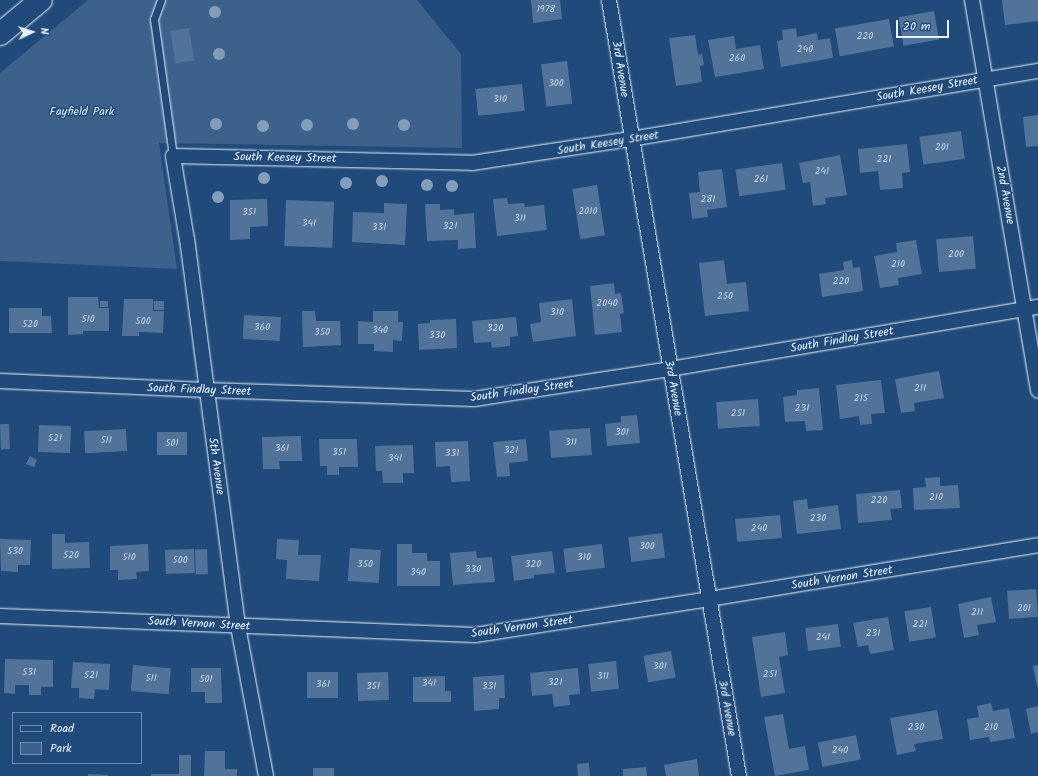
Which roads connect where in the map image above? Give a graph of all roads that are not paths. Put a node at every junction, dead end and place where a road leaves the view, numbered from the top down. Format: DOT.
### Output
graph roads {
  1 [pos="41,0"];
  2 [pos="161,0"];
  3 [pos="608,0"];
  4 [pos="972,0"];
  5 [pos="0,34"];
  6 [pos="1038,71"];
  7 [pos="985,80"];
  8 [pos="632,139"];
  9 [pos="173,156"];
  10 [pos="1031,308"];
  11 [pos="670,369"];
  12 [pos="0,382"];
  13 [pos="206,390"];
  14 [pos="1038,390"];
  15 [pos="1038,545"];
  16 [pos="709,600"];
  17 [pos="0,616"];
  18 [pos="238,626"];
  19 [pos="266,776"];
  20 [pos="739,776"];
  1 -- 5 [label="highway"];
  2 -- 9 [label="lane"];
  3 -- 8 [label="street, 3rd Avenue"];
  4 -- 7 [label="street, 2nd Avenue"];
  6 -- 7 [label="street, South Keesey Street"];
  7 -- 8 [label="street, South Keesey Street"];
  7 -- 10 [label="street, 2nd Avenue"];
  8 -- 9 [label="street, South Keesey Street"];
  8 -- 11 [label="street, 3rd Avenue"];
  9 -- 13 [label="street, 5th Avenue"];
  10 -- 11 [label="street, South Findlay Street"];
  10 -- 14 [label="street, 2nd Avenue"];
  11 -- 13 [label="street, South Findlay Street"];
  11 -- 16 [label="street, 3rd Avenue"];
  12 -- 13 [label="street, South Findlay Street"];
  13 -- 18 [label="street, 5th Avenue"];
  15 -- 16 [label="street, South Vernon Street"];
  16 -- 18 [label="street, South Vernon Street"];
  16 -- 20 [label="street, 3rd Avenue"];
  17 -- 18 [label="street, South Vernon Street"];
  18 -- 19 [label="street, 5th Avenue"];
}
